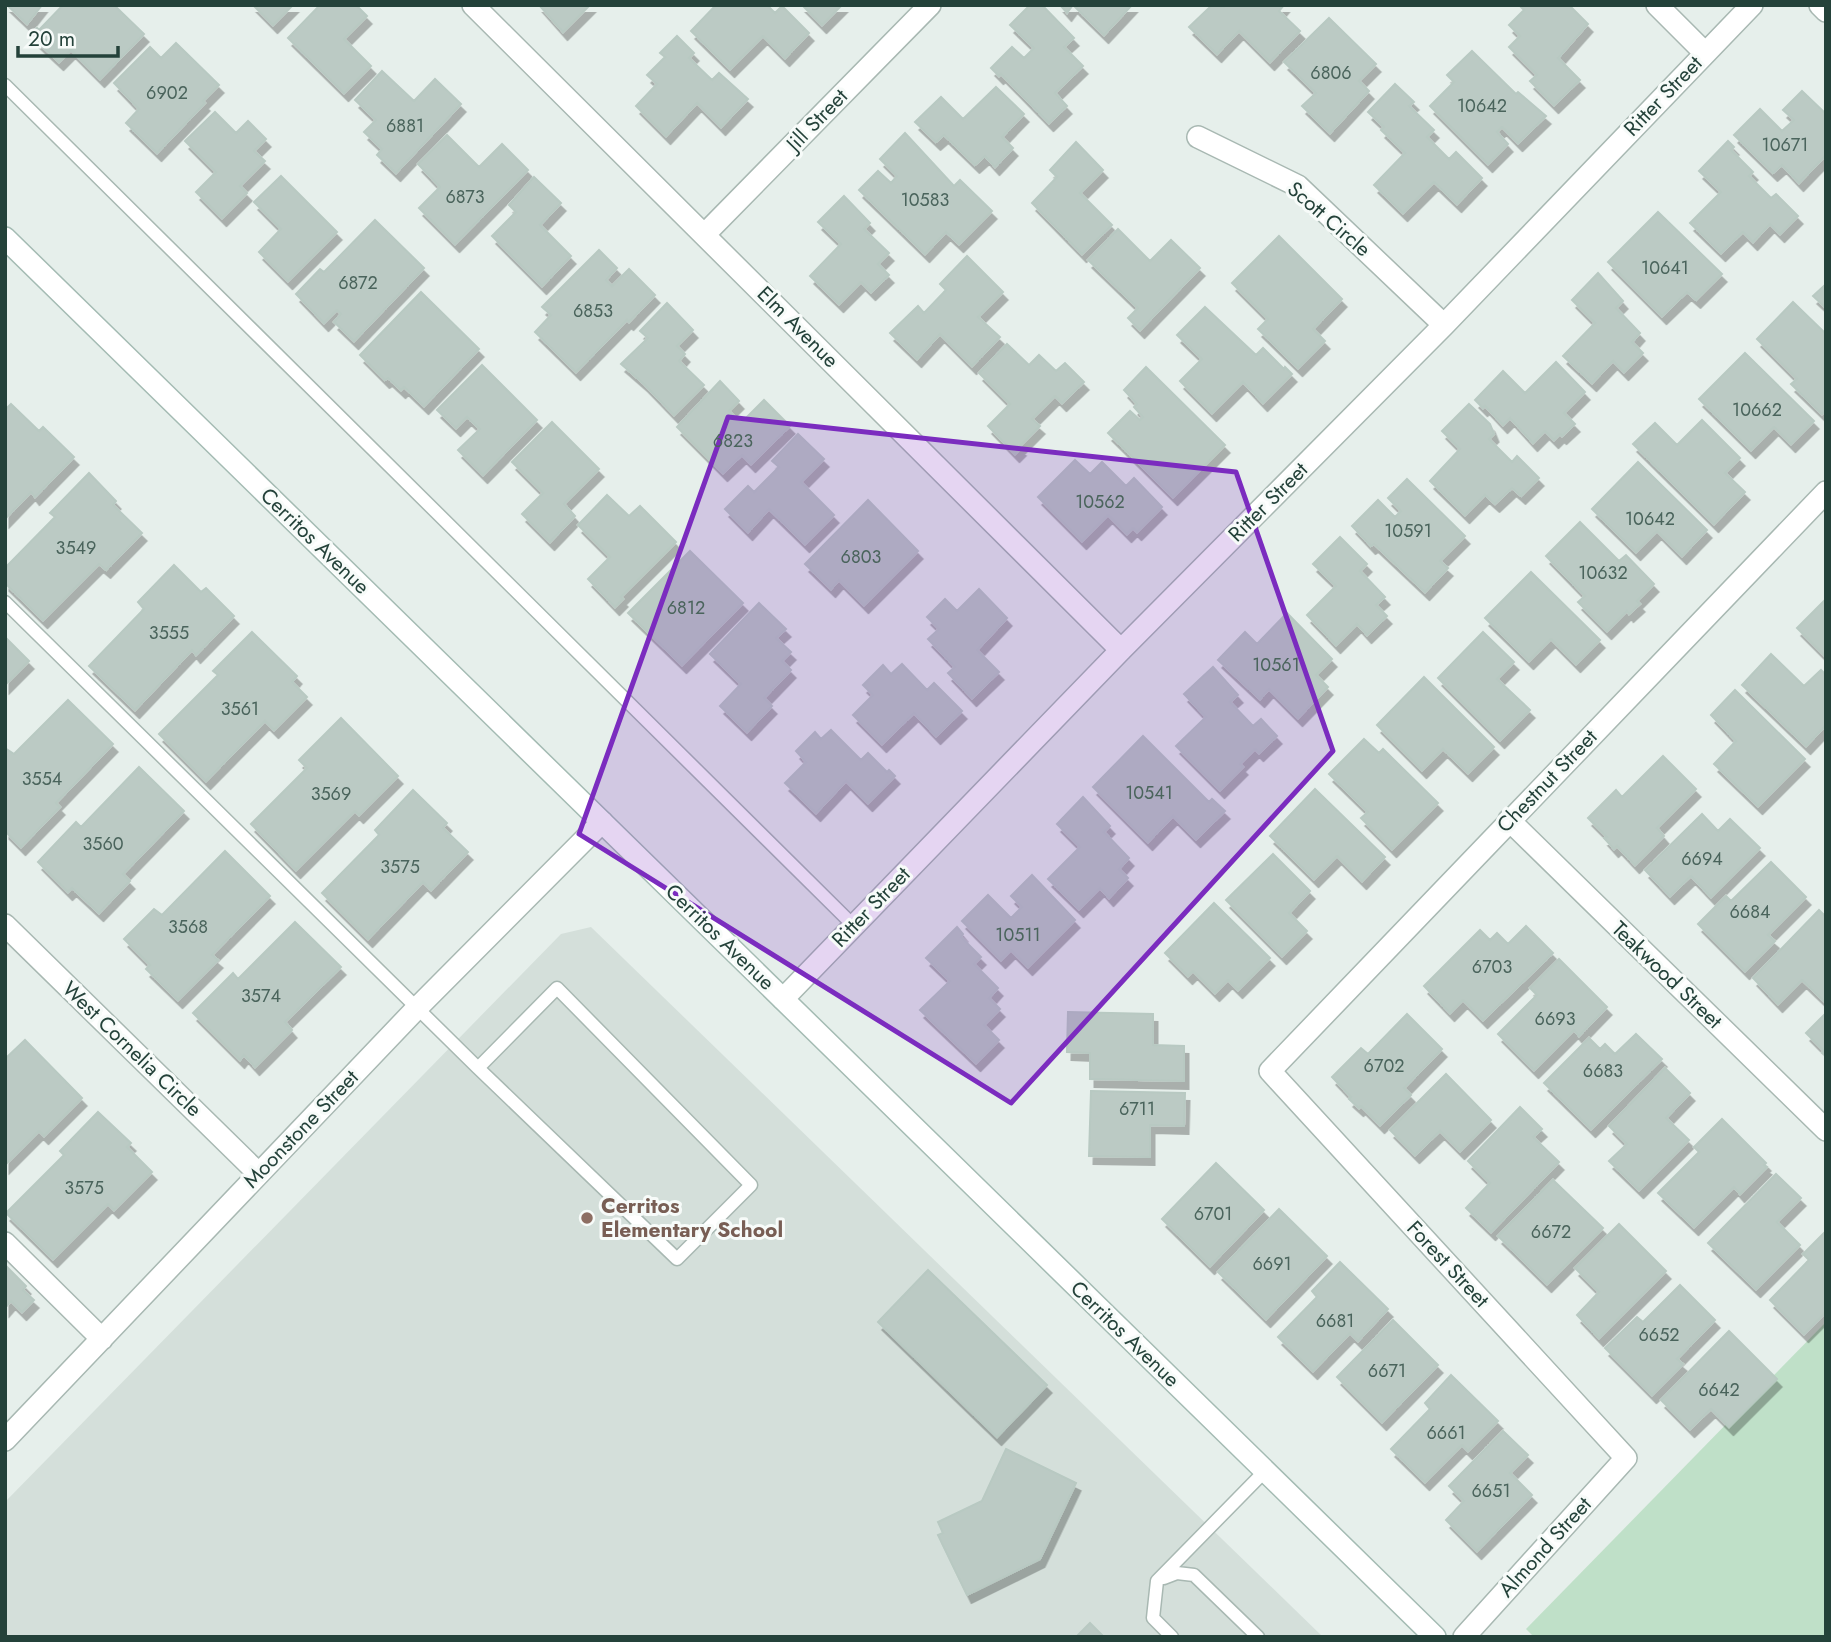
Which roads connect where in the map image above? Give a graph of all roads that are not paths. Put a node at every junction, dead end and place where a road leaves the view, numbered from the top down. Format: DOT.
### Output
graph roads {
  1 [pos="473,5"];
  2 [pos="930,5"];
  3 [pos="1657,5"];
  4 [pos="1752,5"];
  5 [pos="1820,5"];
  6 [pos="1826,10"];
  7 [pos="1705,53"];
  8 [pos="5,85"];
  9 [pos="1198,137"];
  10 [pos="705,234"];
  11 [pos="5,238"];
  12 [pos="1444,324"];
  13 [pos="1826,492"];
  14 [pos="5,602"];
  15 [pos="1121,650"];
  16 [pos="1509,820"];
  17 [pos="602,822"];
  18 [pos="5,925"];
  19 [pos="853,925"];
  20 [pos="783,999"];
  21 [pos="418,1007"];
  22 [pos="478,1068"];
  23 [pos="1270,1071"];
  24 [pos="1826,1130"];
  25 [pos="258,1174"];
  26 [pos="5,1243"];
  27 [pos="102,1339"];
  28 [pos="5,1440"];
  29 [pos="1626,1458"];
  30 [pos="1265,1471"];
  31 [pos="1157,1581"];
  32 [pos="1172,1637"];
  33 [pos="1258,1637"];
  34 [pos="1434,1637"];
  35 [pos="1464,1637"];
  1 -- 10 [label="street, Elm Avenue"];
  2 -- 10 [label="street, Jill Street"];
  3 -- 7 [label="street"];
  4 -- 7 [label="street, Ritter Street"];
  5 -- 6 [label="street"];
  7 -- 12 [label="street, Ritter Street"];
  8 -- 19 [label="lane"];
  9 -- 12 [label="street, Scott Circle"];
  10 -- 15 [label="street, Elm Avenue"];
  11 -- 17 [label="street, Cerritos Avenue"];
  12 -- 15 [label="street, Ritter Street"];
  13 -- 16 [label="street, Chestnut Street"];
  14 -- 21 [label="lane"];
  15 -- 19 [label="street, Ritter Street"];
  16 -- 23 [label="street, Chestnut Street"];
  16 -- 24 [label="street, Teakwood Street"];
  17 -- 20 [label="street, Cerritos Avenue"];
  17 -- 21 [label="street, Moonstone Street"];
  18 -- 25 [label="street, West Cornelia Circle"];
  19 -- 20 [label="street, Ritter Street"];
  20 -- 30 [label="street, Cerritos Avenue"];
  21 -- 22 [label="lane"];
  21 -- 25 [label="street, Moonstone Street"];
  22 -- 22 [label="lane"];
  23 -- 29 [label="street, Forest Street"];
  25 -- 27 [label="street, Moonstone Street"];
  26 -- 27 [label="street"];
  27 -- 28 [label="street, Moonstone Street"];
  29 -- 35 [label="street, Almond Street"];
  30 -- 31 [label="lane"];
  30 -- 34 [label="street, Cerritos Avenue"];
  31 -- 32 [label="lane"];
  31 -- 33 [label="lane"];
}
